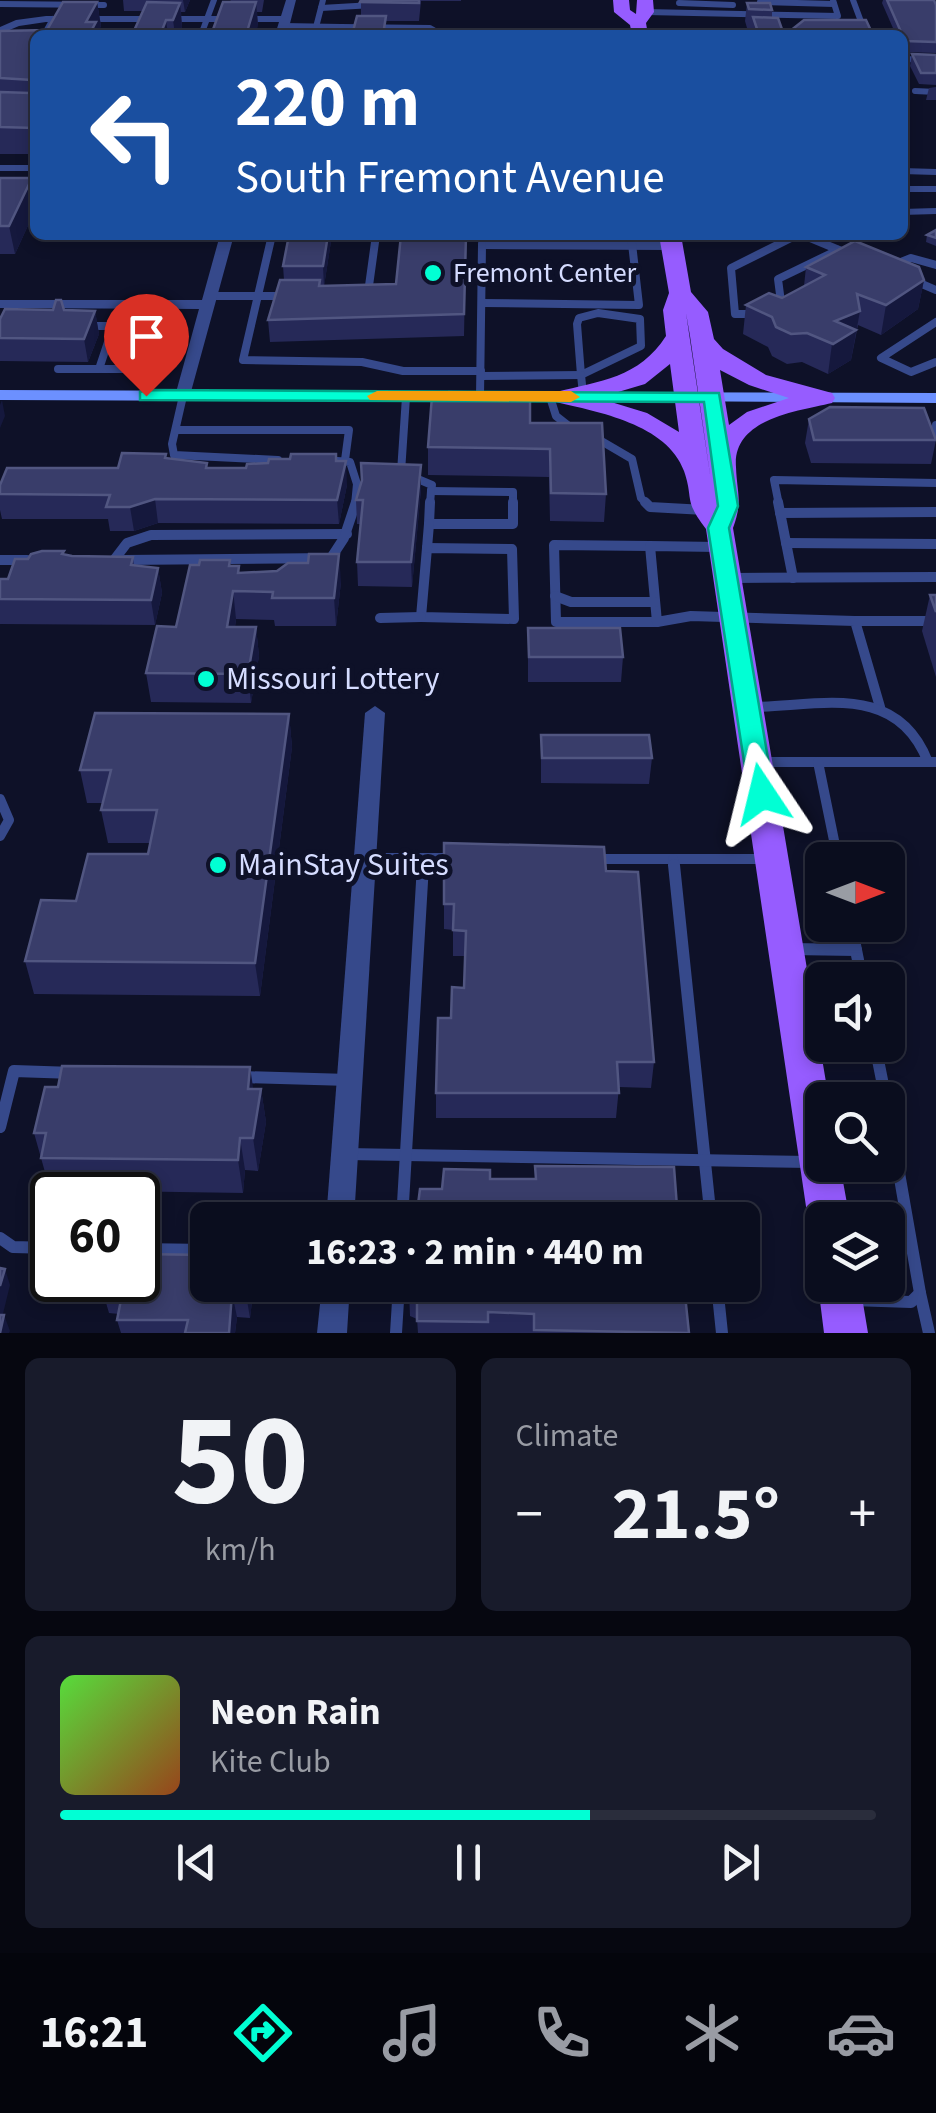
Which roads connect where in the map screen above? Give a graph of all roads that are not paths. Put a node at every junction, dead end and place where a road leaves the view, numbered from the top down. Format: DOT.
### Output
graph roads {
  1 [pos="214,0"];
  2 [pos="291,0"];
  3 [pos="375,0"];
  4 [pos="622,0"];
  5 [pos="854,1"];
  6 [pos="105,2"];
  7 [pos="679,2"];
  8 [pos="733,2"];
  9 [pos="834,2"];
  10 [pos="0,4"];
  11 [pos="322,4"];
  12 [pos="761,5"];
  13 [pos="681,12"];
  14 [pos="644,17"];
  15 [pos="53,19"];
  16 [pos="97,19"];
  17 [pos="207,19"];
  18 [pos="283,27"];
  19 [pos="47,30"];
  20 [pos="203,30"];
  21 [pos="316,30"];
  22 [pos="370,30"];
  23 [pos="433,30"];
  24 [pos="755,30"];
  25 [pos="864,30"];
  26 [pos="0,31"];
  27 [pos="908,59"];
  28 [pos="936,60"];
  29 [pos="916,91"];
  30 [pos="936,92"];
  31 [pos="0,168"];
  32 [pos="30,168"];
  33 [pos="908,172"];
  34 [pos="936,172"];
  35 [pos="0,183"];
  36 [pos="30,183"];
  37 [pos="908,189"];
  38 [pos="936,189"];
  39 [pos="936,211"];
  40 [pos="908,212"];
  41 [pos="226,240"];
  42 [pos="271,240"];
  43 [pos="375,240"];
  44 [pos="483,240"];
  45 [pos="579,240"];
  46 [pos="790,240"];
  47 [pos="813,240"];
  48 [pos="632,241"];
  49 [pos="671,241"];
  50 [pos="580,246"];
  51 [pos="838,250"];
  52 [pos="853,256"];
  53 [pos="936,265"];
  54 [pos="936,290"];
  55 [pos="680,293"];
  56 [pos="258,296"];
  57 [pos="294,296"];
  58 [pos="358,296"];
  59 [pos="209,300"];
  60 [pos="482,303"];
  61 [pos="0,304"];
  62 [pos="577,304"];
  63 [pos="123,305"];
  64 [pos="639,305"];
  65 [pos="578,318"];
  66 [pos="640,318"];
  67 [pos="936,322"];
  68 [pos="71,326"];
  69 [pos="114,328"];
  70 [pos="678,336"];
  71 [pos="108,342"];
  72 [pos="702,342"];
  73 [pos="936,362"];
  74 [pos="58,369"];
  75 [pos="99,369"];
  76 [pos="480,373"];
  77 [pos="570,391"];
  78 [pos="0,396"];
  79 [pos="183,396"];
  80 [pos="406,396"];
  81 [pos="480,396"];
  82 [pos="700,396"];
  83 [pos="823,398"];
  84 [pos="936,398"];
  85 [pos="936,425"];
  86 [pos="176,430"];
  87 [pos="936,434"];
  88 [pos="285,460"];
  89 [pos="320,460"];
  90 [pos="345,460"];
  91 [pos="709,465"];
  92 [pos="936,483"];
  93 [pos="432,491"];
  94 [pos="780,512"];
  95 [pos="936,512"];
  96 [pos="429,524"];
  97 [pos="715,529"];
  98 [pos="347,534"];
  99 [pos="786,543"];
  100 [pos="936,544"];
  101 [pos="650,546"];
  102 [pos="427,548"];
  103 [pos="0,560"];
  104 [pos="34,560"];
  105 [pos="100,560"];
  106 [pos="114,560"];
  107 [pos="726,578"];
  108 [pos="793,578"];
  109 [pos="936,578"];
  110 [pos="555,596"];
  111 [pos="655,602"];
  112 [pos="732,616"];
  113 [pos="421,617"];
  114 [pos="380,618"];
  115 [pos="855,621"];
  116 [pos="657,622"];
  117 [pos="936,622"];
  118 [pos="746,707"];
  119 [pos="880,707"];
  120 [pos="376,713"];
  121 [pos="756,762"];
  122 [pos="818,762"];
  123 [pos="932,762"];
  124 [pos="0,799"];
  125 [pos="0,836"];
  126 [pos="834,842"];
  127 [pos="365,858"];
  128 [pos="422,858"];
  129 [pos="480,858"];
  130 [pos="577,858"];
  131 [pos="673,858"];
  132 [pos="772,859"];
  133 [pos="854,942"];
  134 [pos="786,949"];
  135 [pos="856,950"];
  136 [pos="858,962"];
  137 [pos="93,1073"];
  138 [pos="231,1077"];
  139 [pos="350,1080"];
  140 [pos="807,1082"];
  141 [pos="0,1127"];
  142 [pos="345,1154"];
  143 [pos="406,1155"];
  144 [pos="705,1160"];
  145 [pos="805,1162"];
  146 [pos="902,1182"];
  147 [pos="341,1202"];
  148 [pos="403,1202"];
  149 [pos="709,1202"];
  150 [pos="0,1238"];
  151 [pos="30,1247"];
  152 [pos="160,1249"];
  153 [pos="190,1250"];
  154 [pos="920,1292"];
  155 [pos="335,1302"];
  156 [pos="397,1302"];
  157 [pos="719,1302"];
  158 [pos="842,1306"];
  159 [pos="332,1333"];
  160 [pos="396,1333"];
  161 [pos="722,1333"];
  162 [pos="929,1333"];
  1 -- 17 [label="lane"];
  2 -- 18 [label="street"];
  3 -- 11 [label="lane"];
  4 -- 14 [label="main road"];
  5 -- 9 [label="lane"];
  5 -- 25 [label="lane"];
  6 -- 10 [label="lane"];
  6 -- 16 [label="lane"];
  7 -- 8 [label="lane"];
  7 -- 13 [label="lane"];
  8 -- 12 [label="lane"];
  9 -- 12 [label="lane"];
  9 -- 12 [label="lane"];
  11 -- 21 [label="lane"];
  12 -- 13 [label="lane"];
  13 -- 14 [label="lane"];
  14 -- 24 [label="lane"];
  15 -- 16 [label="street"];
  15 -- 19 [label="lane"];
  15 -- 26 [label="street"];
  16 -- 17 [label="street"];
  17 -- 18 [label="street"];
  17 -- 20 [label="lane"];
  22 -- 23 [label="lane"];
  27 -- 28 [label="lane"];
  29 -- 30 [label="lane"];
  31 -- 32 [label="lane"];
  33 -- 34 [label="lane"];
  35 -- 36 [label="lane"];
  37 -- 38 [label="lane"];
  39 -- 40 [label="lane"];
  41 -- 59 [label="street"];
  42 -- 56 [label="lane"];
  43 -- 58 [label="lane"];
  44 -- 50 [label="lane"];
  44 -- 60 [label="lane"];
  45 -- 50 [label="lane"];
  46 -- 51 [label="lane"];
  47 -- 51 [label="lane"];
  48 -- 49 [label="lane"];
  48 -- 50 [label="lane"];
  48 -- 64 [label="lane"];
  49 -- 55 [label="main road"];
  51 -- 52 [label="lane"];
  53 -- 54 [label="lane"];
  55 -- 70 [label="main road"];
  55 -- 72 [label="main road"];
  56 -- 57 [label="lane"];
  56 -- 59 [label="lane"];
  56 -- 76 [label="lane"];
  59 -- 63 [label="street"];
  59 -- 79 [label="street"];
  60 -- 62 [label="lane"];
  60 -- 76 [label="lane"];
  61 -- 63 [label="street"];
  62 -- 64 [label="lane"];
  62 -- 65 [label="lane"];
  63 -- 69 [label="lane"];
  64 -- 66 [label="lane"];
  65 -- 66 [label="lane"];
  65 -- 77 [label="lane"];
  66 -- 77 [label="lane"];
  67 -- 73 [label="lane"];
  68 -- 69 [label="lane"];
  69 -- 75 [label="lane"];
  70 -- 77 [label="main road"];
  70 -- 82 [label="main road"];
  71 -- 75 [label="lane"];
  72 -- 82 [label="main road"];
  72 -- 83 [label="main road"];
  74 -- 75 [label="lane"];
  76 -- 77 [label="lane"];
  76 -- 81 [label="lane"];
  77 -- 81 [label="main road"];
  77 -- 82 [label="main road"];
  77 -- 91 [label="main road"];
  77 -- 97 [label="lane"];
  78 -- 79 [label="main road"];
  79 -- 80 [label="main road"];
  79 -- 86 [label="lane"];
  80 -- 81 [label="main road"];
  80 -- 93 [label="lane"];
  82 -- 83 [label="main road"];
  82 -- 91 [label="main road"];
  83 -- 84 [label="main road"];
  83 -- 91 [label="main road"];
  85 -- 87 [label="lane"];
  86 -- 88 [label="lane"];
  86 -- 90 [label="lane"];
  89 -- 90 [label="lane"];
  90 -- 98 [label="lane"];
  91 -- 97 [label="main road"];
  92 -- 94 [label="lane"];
  93 -- 96 [label="lane"];
  93 -- 96 [label="lane"];
  94 -- 95 [label="lane"];
  94 -- 99 [label="lane"];
  96 -- 102 [label="lane"];
  97 -- 101 [label="lane"];
  97 -- 107 [label="main road"];
  98 -- 106 [label="lane"];
  98 -- 106 [label="lane"];
  99 -- 100 [label="lane"];
  99 -- 108 [label="lane"];
  101 -- 110 [label="lane"];
  101 -- 111 [label="lane"];
  102 -- 113 [label="lane"];
  102 -- 113 [label="lane"];
  103 -- 104 [label="lane"];
  105 -- 106 [label="lane"];
  107 -- 108 [label="lane"];
  107 -- 112 [label="main road"];
  108 -- 109 [label="lane"];
  110 -- 111 [label="lane"];
  110 -- 116 [label="lane"];
  111 -- 116 [label="lane"];
  112 -- 115 [label="lane"];
  112 -- 116 [label="lane"];
  112 -- 118 [label="main road"];
  113 -- 114 [label="lane"];
  115 -- 117 [label="lane"];
  115 -- 119 [label="lane"];
  118 -- 119 [label="lane"];
  118 -- 121 [label="main road"];
  119 -- 123 [label="lane"];
  120 -- 127 [label="street"];
  121 -- 122 [label="lane"];
  121 -- 132 [label="main road"];
  122 -- 123 [label="lane"];
  122 -- 126 [label="lane"];
  124 -- 125 [label="lane"];
  127 -- 128 [label="lane"];
  127 -- 139 [label="street"];
  128 -- 129 [label="lane"];
  128 -- 143 [label="lane"];
  130 -- 131 [label="lane"];
  131 -- 132 [label="lane"];
  131 -- 144 [label="lane"];
  132 -- 134 [label="main road"];
  133 -- 135 [label="lane"];
  134 -- 135 [label="lane"];
  134 -- 140 [label="main road"];
  135 -- 136 [label="lane"];
  137 -- 141 [label="lane"];
  138 -- 139 [label="lane"];
  139 -- 142 [label="street"];
  142 -- 143 [label="lane"];
  142 -- 147 [label="street"];
  143 -- 144 [label="lane"];
  143 -- 148 [label="lane"];
  144 -- 145 [label="lane"];
  144 -- 149 [label="lane"];
  146 -- 154 [label="lane"];
  150 -- 151 [label="lane"];
  152 -- 153 [label="lane"];
  154 -- 158 [label="lane"];
  154 -- 162 [label="lane"];
  155 -- 159 [label="street"];
  156 -- 160 [label="lane"];
  157 -- 161 [label="lane"];
}
